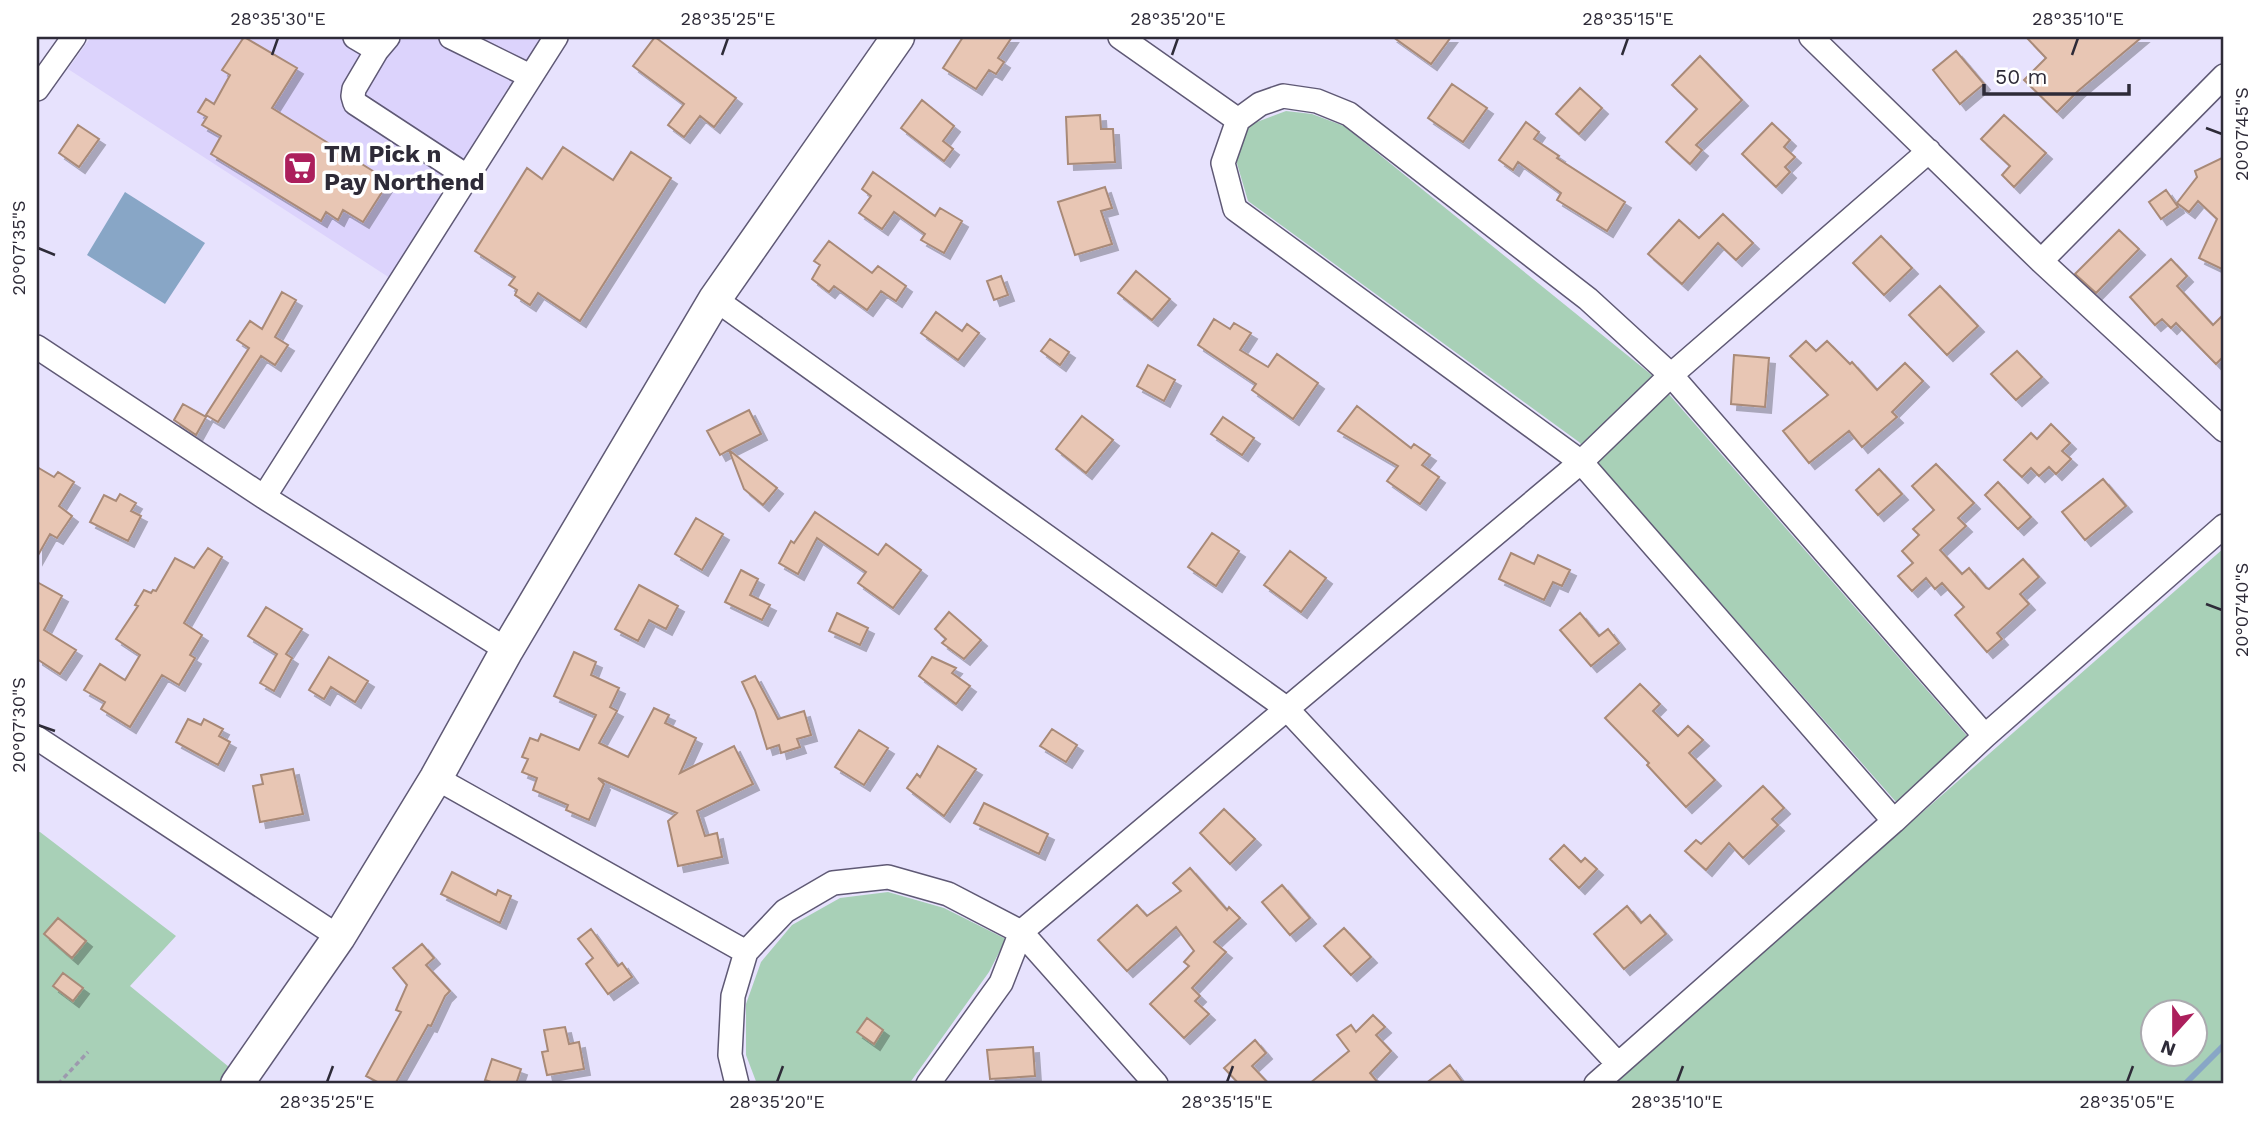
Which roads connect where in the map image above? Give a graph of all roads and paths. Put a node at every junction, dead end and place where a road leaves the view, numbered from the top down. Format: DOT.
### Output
graph roads {
  1 [pos="74,37"];
  2 [pos="355,37"];
  3 [pos="452,37"];
  4 [pos="556,37"];
  5 [pos="898,37"];
  6 [pos="1120,37"];
  7 [pos="1811,37"];
  8 [pos="382,43"];
  9 [pos="530,76"];
  10 [pos="2224,76"];
  11 [pos="37,89"];
  12 [pos="1238,120"];
  13 [pos="1929,151"];
  14 [pos="468,177"];
  15 [pos="2041,261"];
  16 [pos="715,299"];
  17 [pos="37,347"];
  18 [pos="1671,375"];
  19 [pos="2224,430"];
  20 [pos="1581,462"];
  21 [pos="264,497"];
  22 [pos="2224,526"];
  23 [pos="507,650"];
  24 [pos="1286,708"];
  25 [pos="1985,736"];
  26 [pos="37,738"];
  27 [pos="436,778"];
  28 [pos="1894,821"];
  29 [pos="1021,932"];
  30 [pos="340,937"];
  31 [pos="746,952"];
  32 [pos="88,1052"];
  33 [pos="1618,1064"];
  34 [pos="58,1084"];
  35 [pos="237,1084"];
  36 [pos="737,1084"];
  37 [pos="928,1084"];
  38 [pos="1156,1084"];
  39 [pos="1596,1084"];
  1 -- 11 [label="street"];
  2 -- 8 [label="street"];
  3 -- 9 [label="street"];
  4 -- 9 [label="street"];
  5 -- 16 [label="street"];
  6 -- 12 [label="street"];
  7 -- 13 [label="street"];
  8 -- 14 [label="street"];
  9 -- 14 [label="street"];
  10 -- 15 [label="street"];
  12 -- 18 [label="street"];
  12 -- 20 [label="street"];
  13 -- 15 [label="street"];
  13 -- 18 [label="street"];
  14 -- 21 [label="street"];
  15 -- 19 [label="street"];
  16 -- 23 [label="street"];
  16 -- 24 [label="street"];
  17 -- 21 [label="street"];
  18 -- 20 [label="street"];
  18 -- 25 [label="street"];
  20 -- 24 [label="street"];
  20 -- 28 [label="street"];
  21 -- 23 [label="street"];
  22 -- 25 [label="street"];
  23 -- 27 [label="street"];
  24 -- 29 [label="street"];
  24 -- 33 [label="street"];
  25 -- 28 [label="street"];
  26 -- 30 [label="street"];
  27 -- 30 [label="street"];
  27 -- 31 [label="street"];
  28 -- 33 [label="street"];
  29 -- 31 [label="street"];
  29 -- 37 [label="street"];
  29 -- 38 [label="street"];
  30 -- 35 [label="street"];
  31 -- 36 [label="street"];
  32 -- 34 [label="path"];
  33 -- 39 [label="street"];
}
